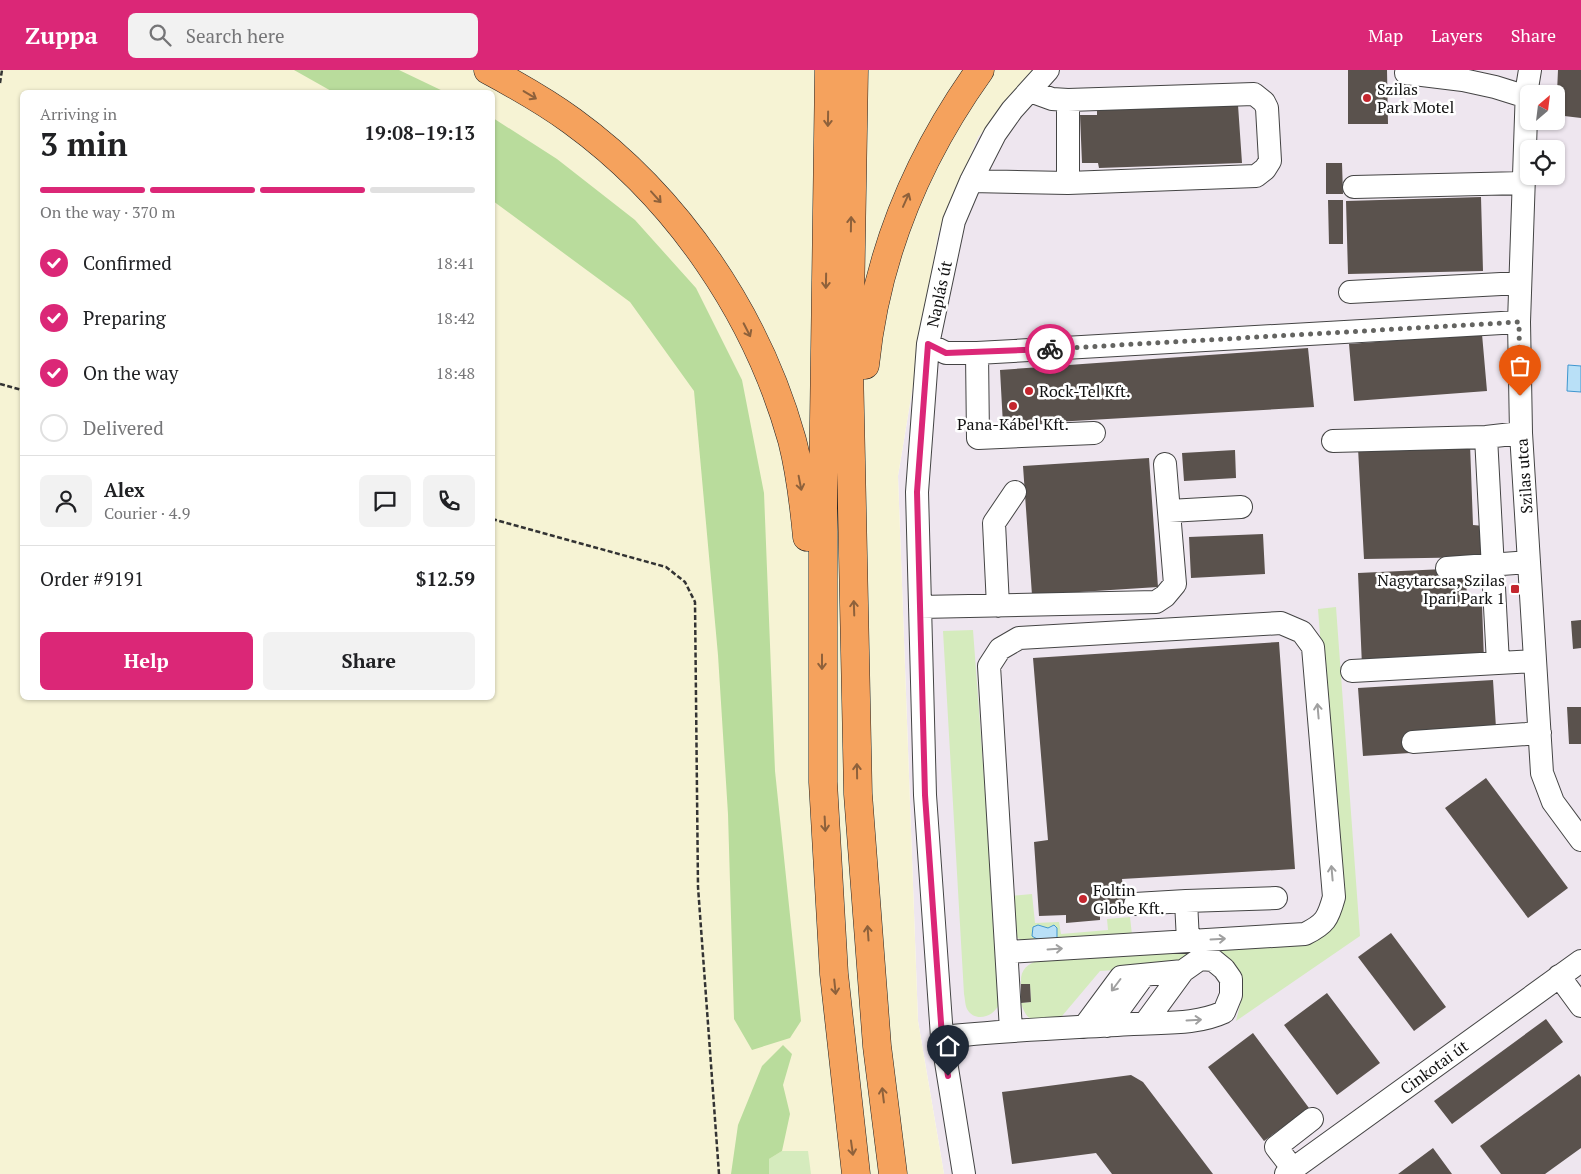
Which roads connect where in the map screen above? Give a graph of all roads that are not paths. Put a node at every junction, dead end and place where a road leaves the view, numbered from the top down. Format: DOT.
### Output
graph roads {
  1 [pos="488,70"];
  2 [pos="829,70"];
  3 [pos="854,70"];
  4 [pos="980,70"];
  5 [pos="1048,70"];
  6 [pos="1530,70"];
  7 [pos="1406,72"];
  8 [pos="1528,85"];
  9 [pos="1030,91"];
  10 [pos="1520,96"];
  11 [pos="1068,100"];
  12 [pos="971,181"];
  13 [pos="1068,183"];
  14 [pos="1520,183"];
  15 [pos="1523,185"];
  16 [pos="1354,186"];
  17 [pos="1520,283"];
  18 [pos="1350,292"];
  19 [pos="1519,322"];
  20 [pos="928,344"];
  21 [pos="977,353"];
  22 [pos="1094,433"];
  23 [pos="1521,433"];
  24 [pos="1486,437"];
  25 [pos="1333,441"];
  26 [pos="852,448"];
  27 [pos="1165,464"];
  28 [pos="1015,492"];
  29 [pos="1241,507"];
  30 [pos="1169,511"];
  31 [pos="1529,562"];
  32 [pos="1492,565"];
  33 [pos="1447,568"];
  34 [pos="998,606"];
  35 [pos="920,607"];
  36 [pos="822,613"];
  37 [pos="1535,661"];
  38 [pos="1498,663"];
  39 [pos="1352,671"];
  40 [pos="1540,733"];
  41 [pos="1413,742"];
  42 [pos="1581,840"];
  43 [pos="1276,898"];
  44 [pos="1186,901"];
  45 [pos="1135,904"];
  46 [pos="1188,941"];
  47 [pos="1007,952"];
  48 [pos="1581,961"];
  49 [pos="1163,973"];
  50 [pos="1559,976"];
  51 [pos="1581,1006"];
  52 [pos="1126,1024"];
  53 [pos="1084,1027"];
  54 [pos="1011,1030"];
  55 [pos="942,1037"];
  56 [pos="1312,1119"];
  57 [pos="1290,1172"];
  58 [pos="856,1174"];
  59 [pos="894,1174"];
  60 [pos="964,1174"];
  1 -- 36 [label="highway, one-way"];
  2 -- 36 [label="highway, one-way"];
  26 -- 3 [label="highway, one-way"];
  26 -- 4 [label="highway, one-way"];
  5 -- 9 [label="street, Naplás út"];
  6 -- 8 [label="street, Szilas utca"];
  7 -- 10 [label="street"];
  9 -- 11 [label="street"];
  9 -- 12 [label="street, Naplás út"];
  11 -- 13 [label="street"];
  11 -- 13 [label="street"];
  12 -- 13 [label="street"];
  12 -- 20 [label="street, Naplás út"];
  14 -- 16 [label="street"];
  15 -- 17 [label="street, Szilas utca"];
  17 -- 18 [label="street"];
  17 -- 19 [label="street, Szilas utca"];
  19 -- 21 [label="street"];
  19 -- 23 [label="street, Szilas utca"];
  20 -- 21 [label="street"];
  20 -- 35 [label="street, Naplás út"];
  21 -- 22 [label="street"];
  23 -- 24 [label="street"];
  23 -- 31 [label="street, Szilas utca"];
  24 -- 25 [label="street"];
  24 -- 32 [label="street"];
  59 -- 26 [label="highway, one-way"];
  27 -- 30 [label="street"];
  28 -- 34 [label="street"];
  29 -- 30 [label="street"];
  30 -- 34 [label="street"];
  31 -- 32 [label="street"];
  31 -- 37 [label="street, Szilas utca"];
  32 -- 33 [label="street"];
  32 -- 38 [label="street"];
  34 -- 35 [label="street"];
  35 -- 55 [label="street, Naplás út"];
  36 -- 58 [label="highway, one-way"];
  37 -- 38 [label="street"];
  37 -- 40 [label="street, Szilas utca"];
  38 -- 39 [label="street"];
  40 -- 41 [label="street"];
  40 -- 42 [label="street, Szilas utca"];
  43 -- 44 [label="street"];
  44 -- 45 [label="street"];
  44 -- 46 [label="street"];
  47 -- 46 [label="street, one-way"];
  46 -- 47 [label="street, one-way"];
  47 -- 54 [label="street"];
  48 -- 50 [label="street, Cinkotai út"];
  49 -- 52 [label="street"];
  49 -- 52 [label="street"];
  52 -- 49 [label="street, one-way"];
  49 -- 53 [label="street, one-way"];
  50 -- 51 [label="street"];
  50 -- 57 [label="street, Cinkotai út"];
  52 -- 53 [label="street"];
  53 -- 54 [label="street"];
  54 -- 55 [label="street"];
  55 -- 60 [label="street, Naplás út"];
  56 -- 57 [label="street"];
}
